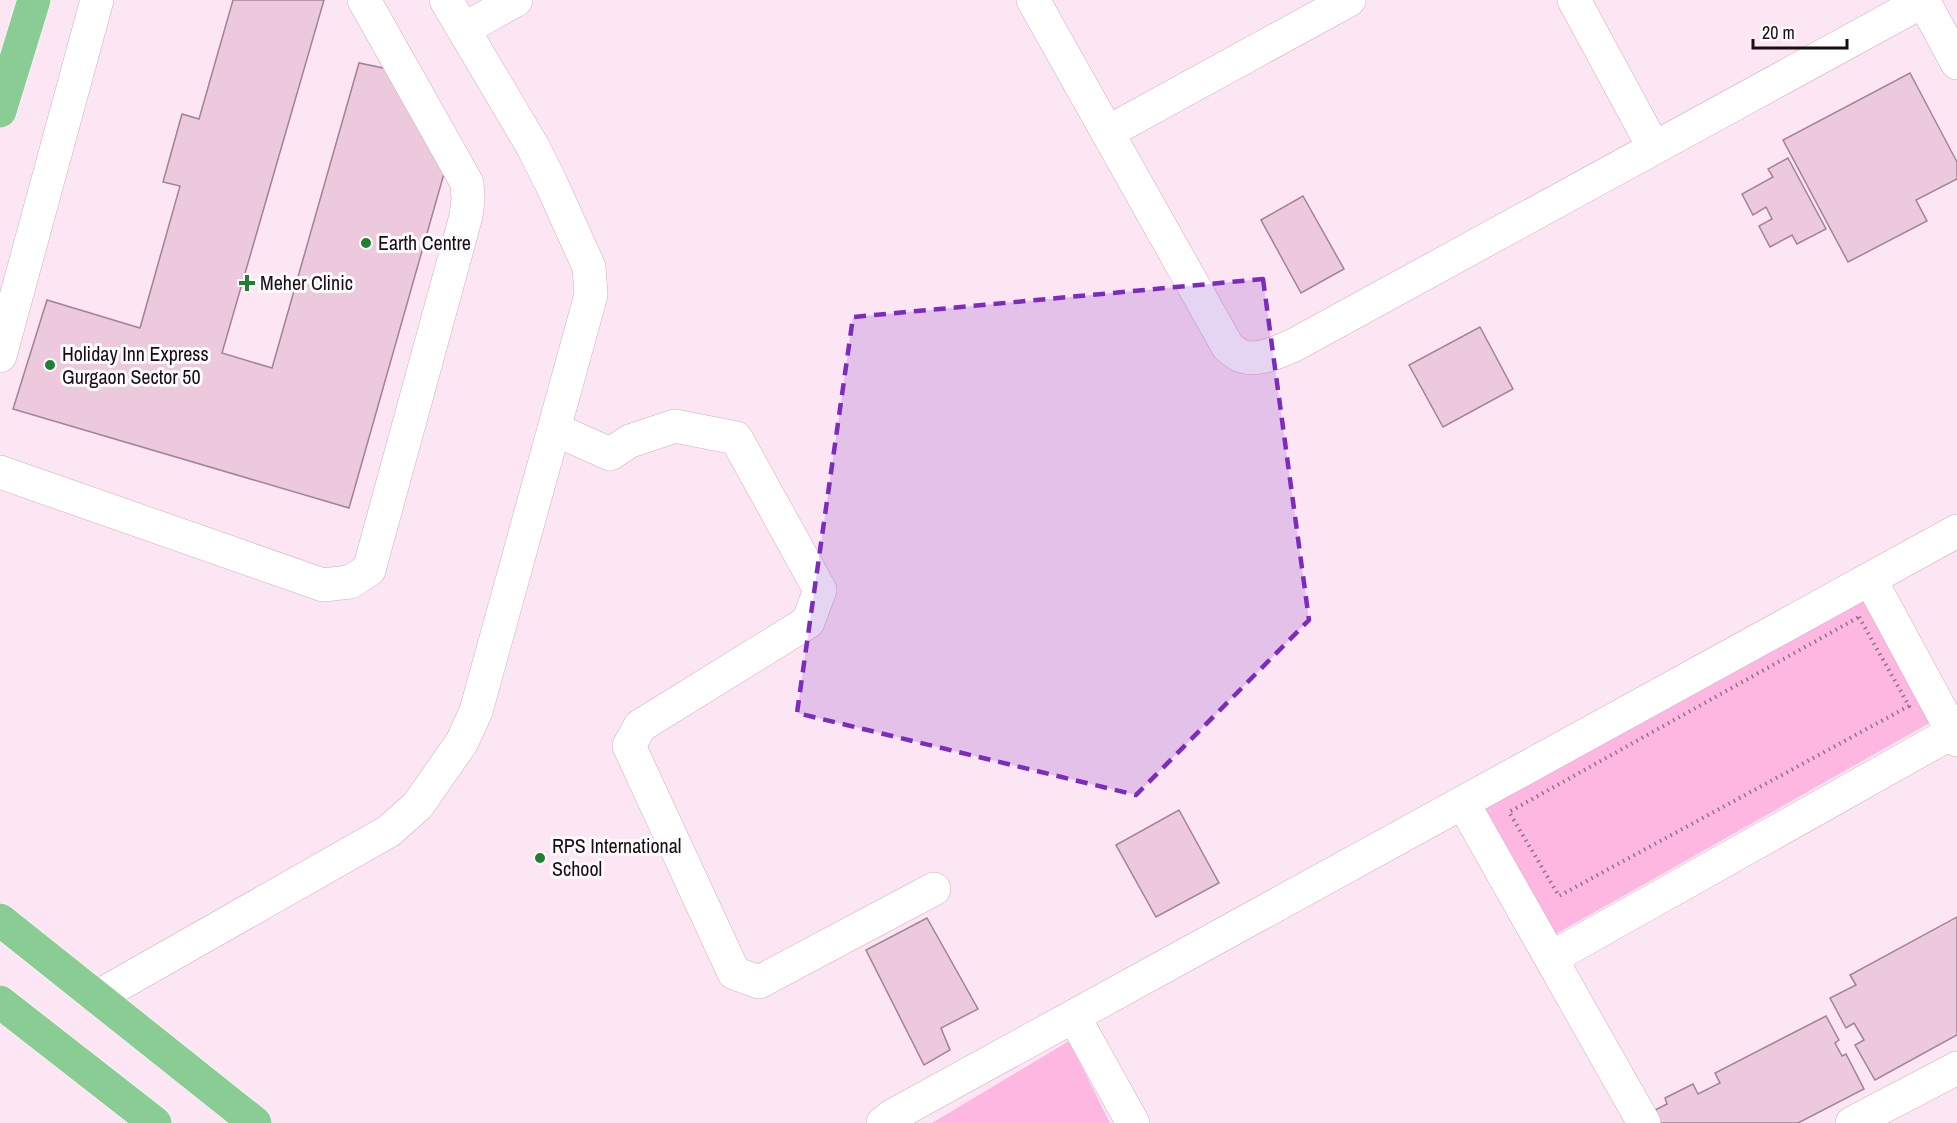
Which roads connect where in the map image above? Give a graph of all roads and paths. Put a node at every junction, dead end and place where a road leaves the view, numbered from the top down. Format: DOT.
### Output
graph roads {
  1 [pos="34,0"];
  2 [pos="97,0"];
  3 [pos="364,0"];
  4 [pos="446,0"];
  5 [pos="516,0"];
  6 [pos="1033,0"];
  7 [pos="1349,0"];
  8 [pos="1574,0"];
  9 [pos="1923,1"];
  10 [pos="464,29"];
  11 [pos="1957,63"];
  12 [pos="5,71"];
  13 [pos="0,111"];
  14 [pos="1107,132"];
  15 [pos="1654,148"];
  16 [pos="0,356"];
  17 [pos="554,429"];
  18 [pos="0,472"];
  19 [pos="1957,531"];
  20 [pos="1870,579"];
  21 [pos="1955,736"];
  22 [pos="1463,803"];
  23 [pos="934,889"];
  24 [pos="1559,896"];
  25 [pos="0,920"];
  26 [pos="1551,958"];
  27 [pos="97,997"];
  28 [pos="0,1002"];
  29 [pos="1074,1017"];
  30 [pos="1957,1068"];
  31 [pos="155,1123"];
  32 [pos="255,1123"];
  33 [pos="883,1123"];
  34 [pos="1133,1123"];
  35 [pos="1644,1123"];
  36 [pos="1852,1123"];
  1 -- 12 [label="main road"];
  2 -- 16 [label="street"];
  3 -- 18 [label="street"];
  4 -- 10 [label="street"];
  5 -- 10 [label="street"];
  6 -- 14 [label="street"];
  7 -- 14 [label="street"];
  8 -- 15 [label="street"];
  9 -- 11 [label="street"];
  9 -- 15 [label="street"];
  10 -- 17 [label="street"];
  12 -- 13 [label="main road"];
  14 -- 15 [label="street"];
  17 -- 23 [label="street"];
  17 -- 27 [label="street"];
  19 -- 20 [label="street"];
  20 -- 21 [label="street"];
  20 -- 22 [label="street"];
  21 -- 26 [label="street"];
  22 -- 26 [label="street"];
  22 -- 29 [label="street"];
  24 -- 24 [label="path"];
  25 -- 27 [label="main road"];
  26 -- 35 [label="street"];
  27 -- 32 [label="main road"];
  28 -- 31 [label="main road"];
  29 -- 33 [label="street"];
  29 -- 34 [label="street"];
  30 -- 36 [label="street"];
}
